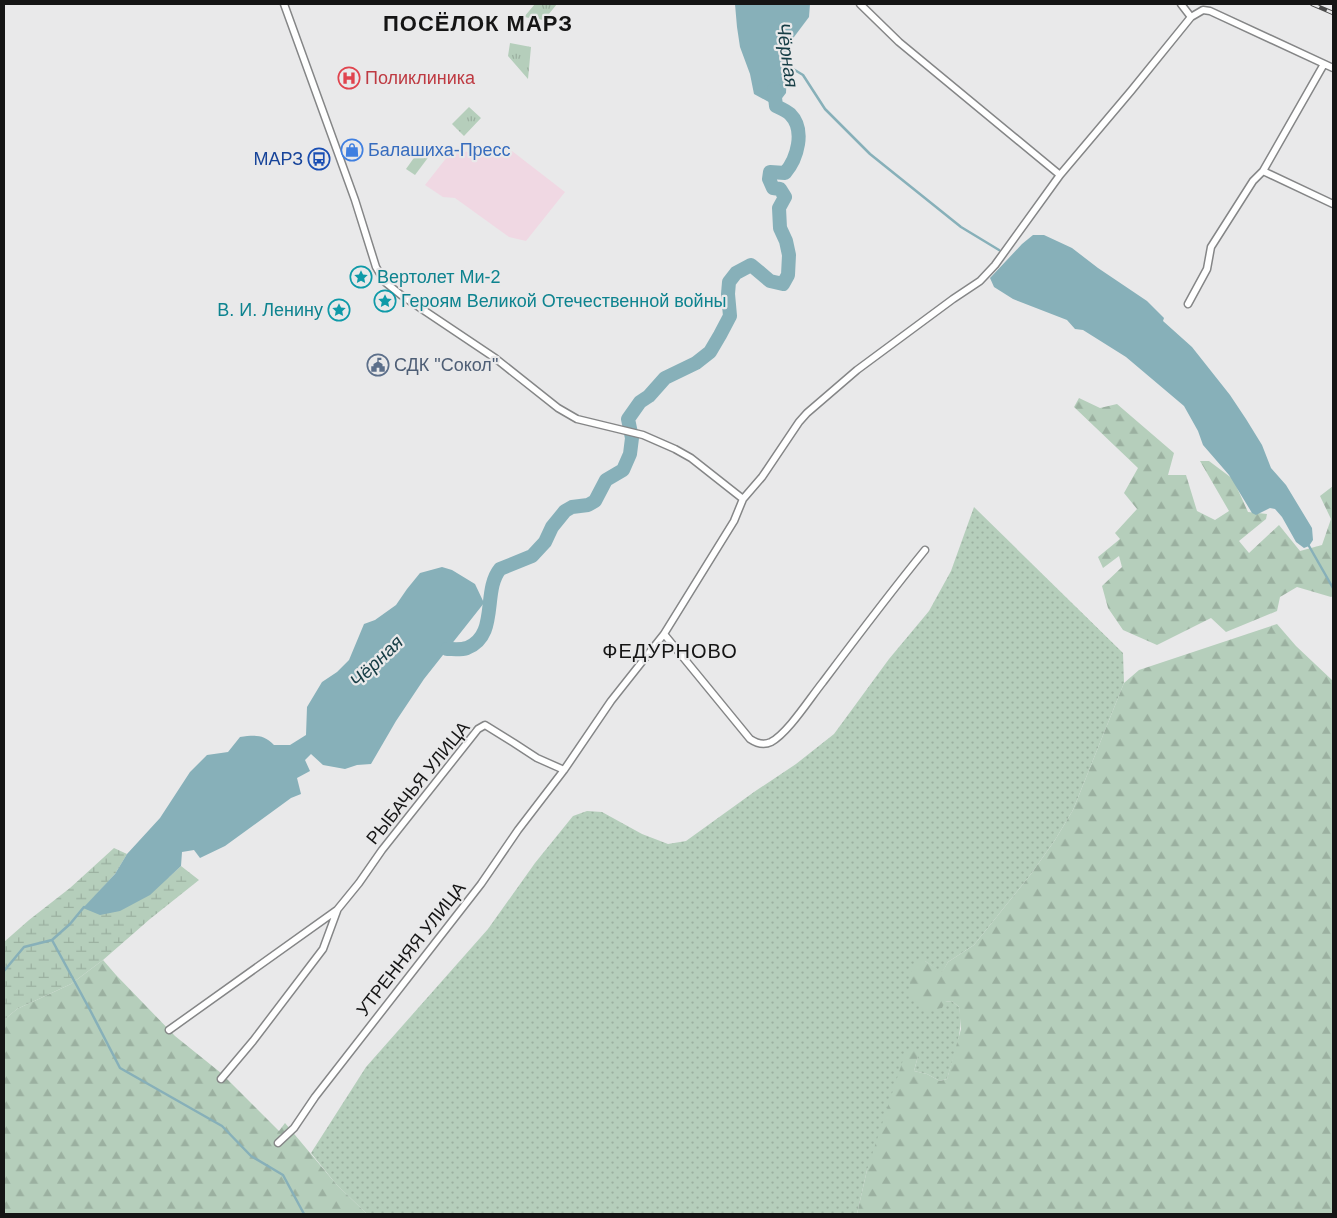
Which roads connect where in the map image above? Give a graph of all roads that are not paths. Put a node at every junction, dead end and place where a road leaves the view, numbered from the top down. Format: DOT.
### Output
graph roads {
  1 [pos="284,4"];
  2 [pos="860,4"];
  3 [pos="1181,4"];
  4 [pos="1191,17"];
  5 [pos="1324,64"];
  6 [pos="1333,68"];
  7 [pos="1263,171"];
  8 [pos="1060,175"];
  9 [pos="1333,204"];
  10 [pos="1188,304"];
  11 [pos="743,499"];
  12 [pos="925,550"];
  13 [pos="664,634"];
  14 [pos="564,770"];
  15 [pos="337,910"];
  16 [pos="170,1030"];
  17 [pos="221,1079"];
  18 [pos="278,1143"];
  1 -- 11 [label="street"];
  2 -- 8 [label="street"];
  3 -- 4 [label="street"];
  4 -- 5 [label="street"];
  4 -- 8 [label="street, УТРЕННЯЯ УЛИЦА"];
  5 -- 6 [label="street"];
  5 -- 7 [label="street"];
  7 -- 9 [label="street"];
  7 -- 10 [label="street"];
  8 -- 11 [label="street, УТРЕННЯЯ УЛИЦА"];
  11 -- 13 [label="street, УТРЕННЯЯ УЛИЦА"];
  12 -- 13 [label="street"];
  13 -- 14 [label="street, УТРЕННЯЯ УЛИЦА"];
  14 -- 15 [label="street, РЫБАЧЬЯ УЛИЦА"];
  14 -- 18 [label="street, УТРЕННЯЯ УЛИЦА"];
  15 -- 16 [label="street"];
  15 -- 17 [label="street"];
}
